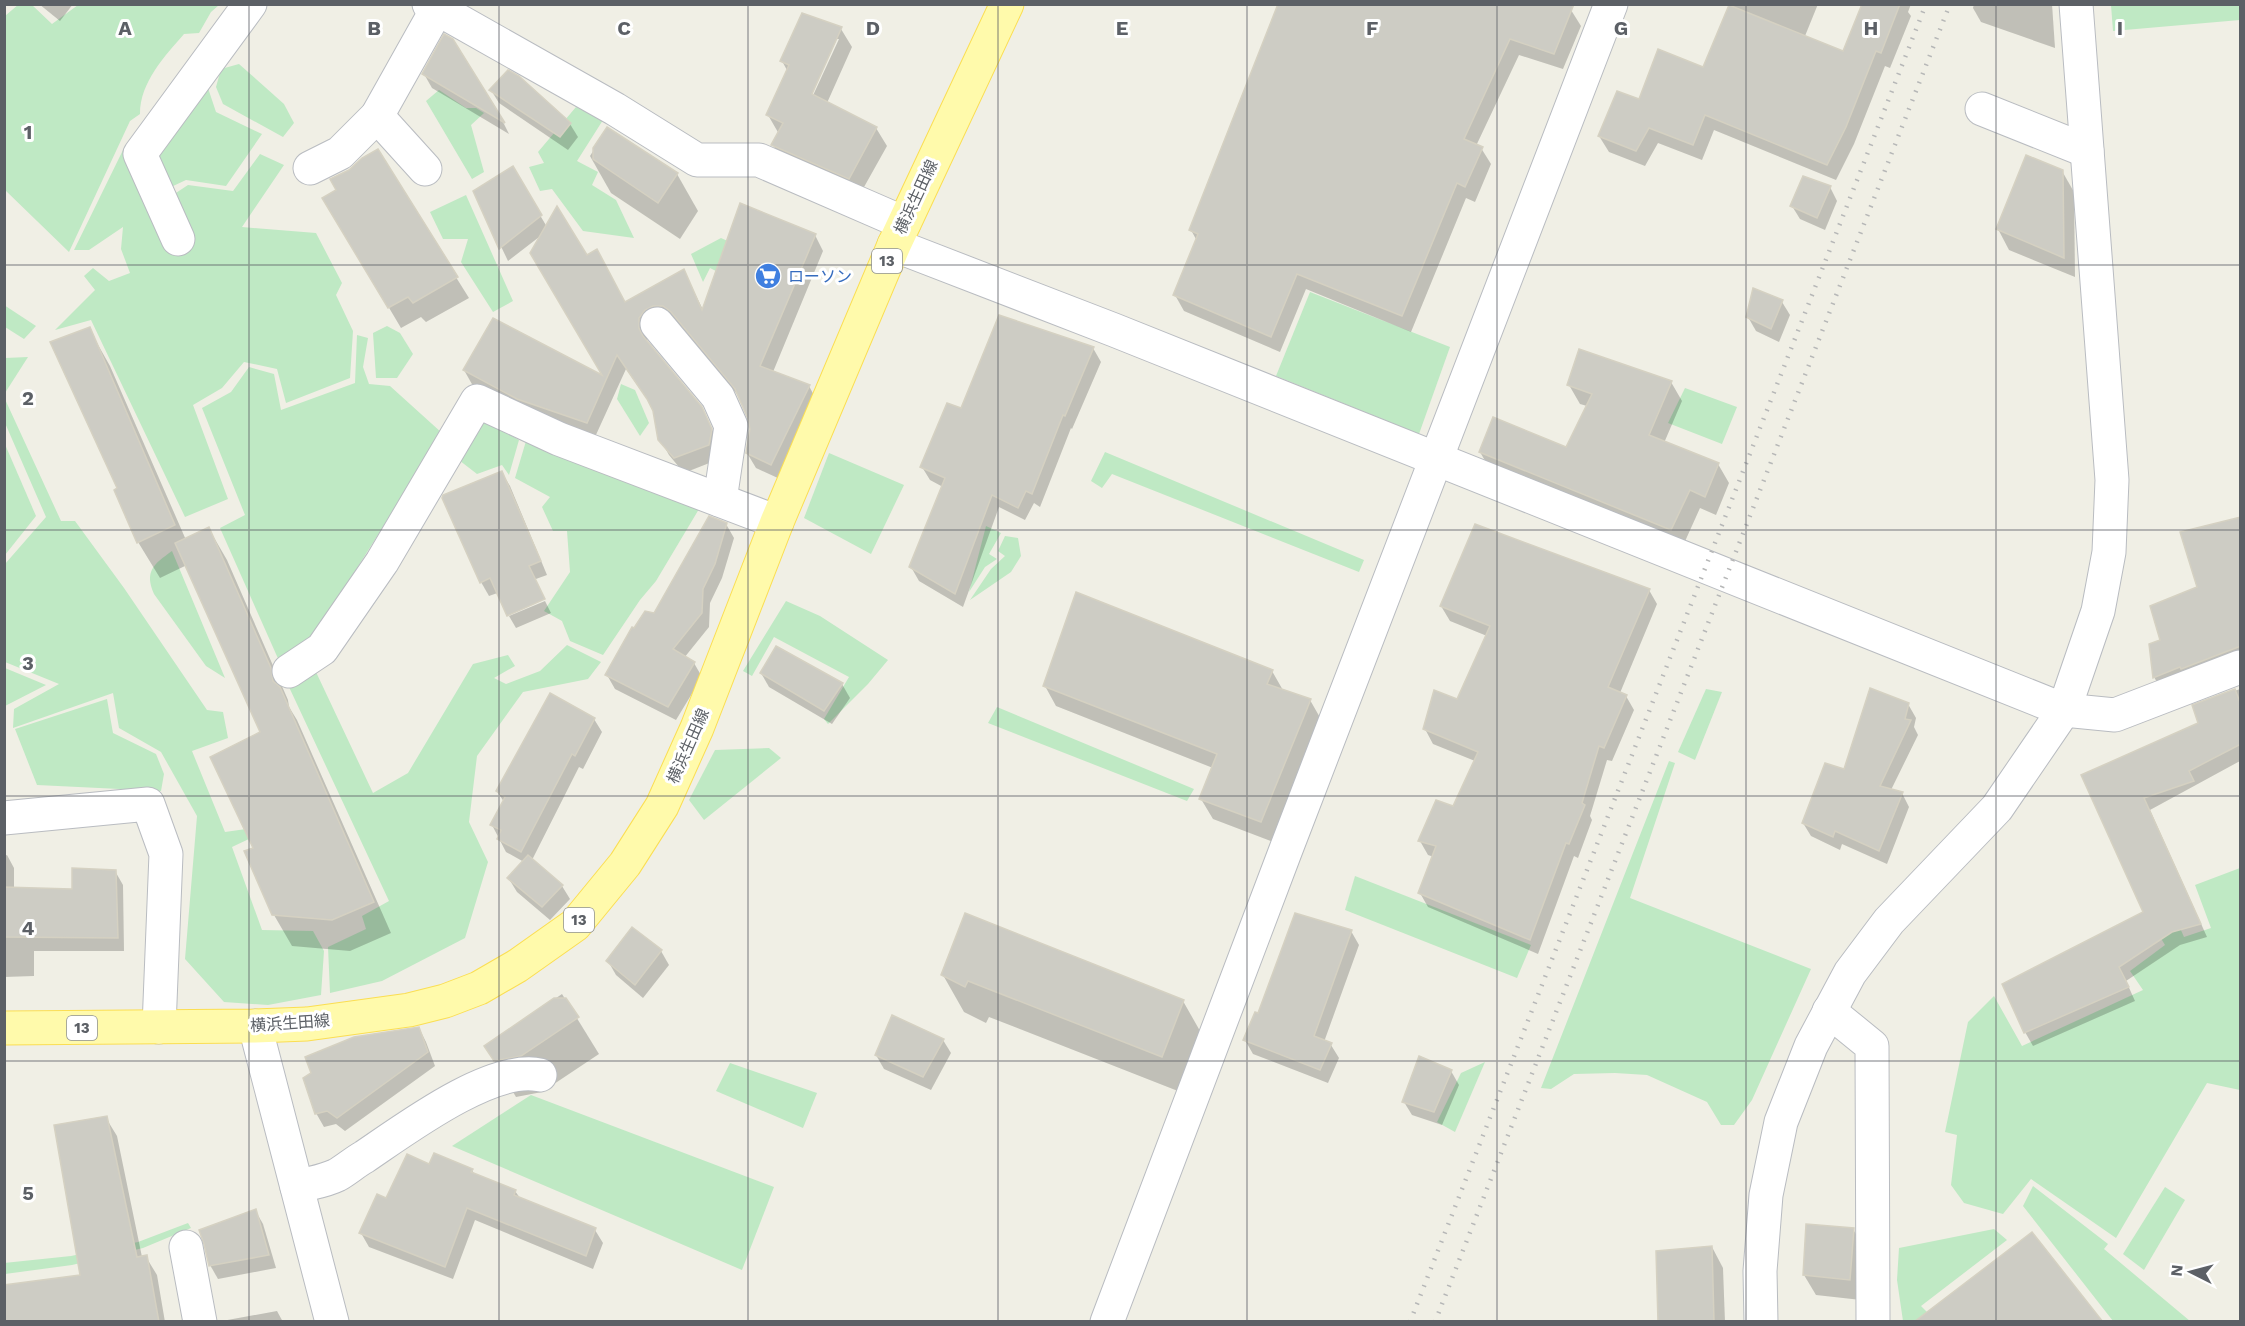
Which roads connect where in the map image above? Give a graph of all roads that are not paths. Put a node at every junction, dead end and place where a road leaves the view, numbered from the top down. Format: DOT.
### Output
graph roads {
  1 [pos="250,4"];
  2 [pos="1007,4"];
  3 [pos="2076,4"];
  4 [pos="1605,6"];
  5 [pos="433,7"];
  6 [pos="1982,109"];
  7 [pos="377,116"];
  8 [pos="2087,151"];
  9 [pos="310,168"];
  10 [pos="426,169"];
  11 [pos="899,234"];
  12 [pos="178,239"];
  13 [pos="657,324"];
  14 [pos="1437,460"];
  15 [pos="720,500"];
  16 [pos="777,522"];
  17 [pos="2241,667"];
  18 [pos="289,671"];
  19 [pos="2064,711"];
  20 [pos="4,818"];
  21 [pos="1829,1011"];
  22 [pos="255,1026"];
  23 [pos="159,1027"];
  24 [pos="4,1028"];
  25 [pos="540,1075"];
  26 [pos="297,1187"];
  27 [pos="186,1247"];
  28 [pos="200,1322"];
  29 [pos="332,1322"];
  30 [pos="1107,1322"];
  31 [pos="1761,1322"];
  32 [pos="1874,1322"];
  1 -- 12 [label="street"];
  2 -- 11 [label="main road, 横浜生田線 / 13"];
  3 -- 8 [label="street"];
  4 -- 14 [label="street"];
  5 -- 7 [label="street"];
  5 -- 11 [label="street"];
  6 -- 8 [label="street"];
  7 -- 9 [label="street"];
  7 -- 10 [label="street"];
  8 -- 19 [label="street"];
  11 -- 14 [label="street"];
  11 -- 16 [label="main road, 横浜生田線 / 13"];
  13 -- 15 [label="street"];
  14 -- 19 [label="street"];
  14 -- 30 [label="street"];
  15 -- 16 [label="street"];
  15 -- 18 [label="street"];
  16 -- 22 [label="main road, 横浜生田線 / 13"];
  17 -- 19 [label="street"];
  19 -- 21 [label="street"];
  20 -- 23 [label="street"];
  21 -- 31 [label="street"];
  21 -- 32 [label="street"];
  22 -- 23 [label="main road, 横浜生田線 / 13"];
  22 -- 26 [label="street"];
  23 -- 24 [label="main road, 横浜生田線 / 13"];
  25 -- 26 [label="street"];
  26 -- 29 [label="street"];
  27 -- 28 [label="street"];
}
